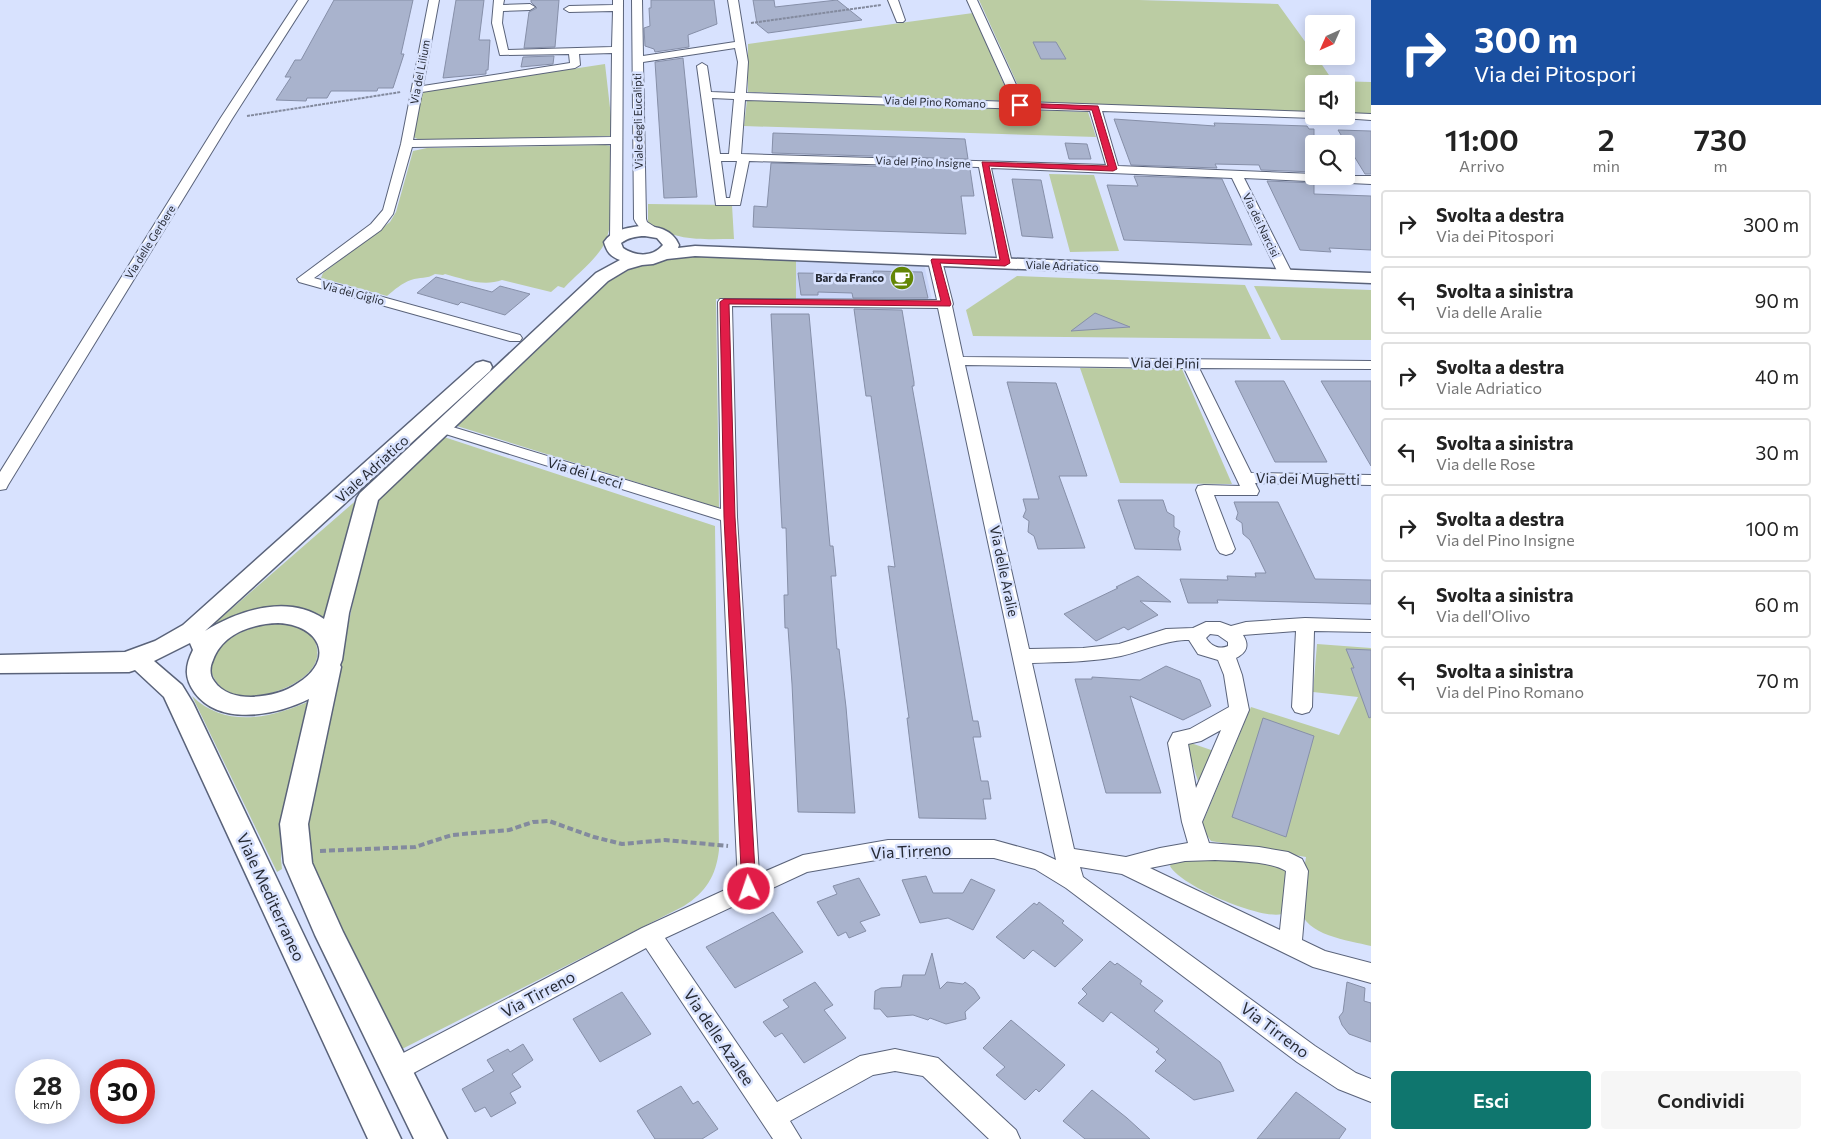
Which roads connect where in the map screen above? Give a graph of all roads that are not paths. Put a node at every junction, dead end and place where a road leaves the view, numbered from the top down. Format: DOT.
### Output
graph roads {
  1 [pos="303,0"];
  2 [pos="434,0"];
  3 [pos="637,0"];
  4 [pos="733,0"];
  5 [pos="972,0"];
  6 [pos="894,1"];
  7 [pos="498,4"];
  8 [pos="618,4"];
  9 [pos="530,7"];
  10 [pos="569,9"];
  11 [pos="900,20"];
  12 [pos="740,44"];
  13 [pos="619,50"];
  14 [pos="574,52"];
  15 [pos="637,60"];
  16 [pos="702,66"];
  17 [pos="416,90"];
  18 [pos="706,95"];
  19 [pos="739,96"];
  20 [pos="1020,105"];
  21 [pos="1095,108"];
  22 [pos="1305,115"];
  23 [pos="1355,116"];
  24 [pos="1371,117"];
  25 [pos="618,140"];
  26 [pos="407,144"];
  27 [pos="716,157"];
  28 [pos="739,157"];
  29 [pos="984,164"];
  30 [pos="1113,169"];
  31 [pos="717,173"];
  32 [pos="741,173"];
  33 [pos="1236,174"];
  34 [pos="1371,180"];
  35 [pos="662,235"];
  36 [pos="615,243"];
  37 [pos="664,254"];
  38 [pos="1004,258"];
  39 [pos="643,259"];
  40 [pos="936,260"];
  41 [pos="1371,267"];
  42 [pos="1283,269"];
  43 [pos="1371,278"];
  44 [pos="946,304"];
  45 [pos="515,338"];
  46 [pos="959,361"];
  47 [pos="1190,364"];
  48 [pos="1371,365"];
  49 [pos="441,428"];
  50 [pos="1245,478"];
  51 [pos="1371,480"];
  52 [pos="0,485"];
  53 [pos="730,517"];
  54 [pos="1226,549"];
  55 [pos="1305,624"];
  56 [pos="1371,626"];
  57 [pos="1230,633"];
  58 [pos="1197,635"];
  59 [pos="214,638"];
  60 [pos="331,652"];
  61 [pos="1225,655"];
  62 [pos="1023,656"];
  63 [pos="141,662"];
  64 [pos="0,664"];
  65 [pos="208,693"];
  66 [pos="1302,707"];
  67 [pos="1239,710"];
  68 [pos="1192,822"];
  69 [pos="1200,851"];
  70 [pos="1065,856"];
  71 [pos="1126,866"];
  72 [pos="1074,882"];
  73 [pos="749,889"];
  74 [pos="650,935"];
  75 [pos="1290,945"];
  76 [pos="1371,973"];
  77 [pos="397,1069"];
  78 [pos="1371,1092"];
  79 [pos="774,1117"];
  80 [pos="385,1139"];
  81 [pos="431,1139"];
  82 [pos="788,1139"];
  83 [pos="1008,1139"];
  1 -- 52 [label="street, Via delle Gerbere"];
  2 -- 17 [label="street, Via del Lilium"];
  3 -- 15 [label="street, Viale degli Eucalipti"];
  4 -- 12 [label="street"];
  5 -- 20 [label="street"];
  6 -- 11 [label="street"];
  7 -- 9 [label="street"];
  7 -- 14 [label="street"];
  8 -- 10 [label="street"];
  8 -- 13 [label="street, Viale degli Eucalipti"];
  12 -- 15 [label="street"];
  12 -- 19 [label="street"];
  13 -- 14 [label="street"];
  13 -- 25 [label="street, Viale degli Eucalipti"];
  14 -- 17 [label="street"];
  15 -- 35 [label="street, Viale degli Eucalipti"];
  16 -- 18 [label="street"];
  17 -- 26 [label="street, Via del Lilium"];
  18 -- 19 [label="street, Via del Pino Romano"];
  18 -- 27 [label="street"];
  19 -- 20 [label="street, Via del Pino Romano"];
  19 -- 28 [label="street"];
  20 -- 21 [label="street, Via del Pino Romano"];
  21 -- 22 [label="street, Via del Pino Romano"];
  21 -- 30 [label="street"];
  23 -- 24 [label="street"];
  25 -- 26 [label="street"];
  25 -- 36 [label="street, Viale degli Eucalipti"];
  26 -- 45 [label="street, Via del Giglio"];
  27 -- 28 [label="street, Via del Pino Insigne"];
  27 -- 31 [label="street"];
  28 -- 29 [label="street, Via del Pino Insigne"];
  28 -- 32 [label="street"];
  29 -- 30 [label="street, Via del Pino Insigne"];
  29 -- 38 [label="street"];
  30 -- 33 [label="street, Via del Pino Insigne"];
  31 -- 32 [label="street"];
  31 -- 32 [label="street"];
  33 -- 34 [label="street, Via del Pino Insigne"];
  33 -- 42 [label="street, Via dei Narcisi"];
  35 -- 36 [label="street, Viale Adriatico"];
  35 -- 37 [label="street"];
  35 -- 38 [label="street, Viale Adriatico"];
  36 -- 39 [label="street"];
  36 -- 45 [label="street, Viale Adriatico"];
  37 -- 39 [label="street, Viale Adriatico"];
  37 -- 40 [label="street, Viale Adriatico"];
  38 -- 40 [label="street, Viale Adriatico"];
  38 -- 42 [label="street, Viale Adriatico"];
  39 -- 49 [label="street, Viale Adriatico"];
  40 -- 44 [label="street, Via delle Aralie"];
  41 -- 42 [label="street, Viale Adriatico"];
  42 -- 43 [label="street, Viale Adriatico"];
  44 -- 46 [label="street, Via delle Aralie"];
  44 -- 53 [label="street"];
  45 -- 63 [label="street, Viale Adriatico"];
  46 -- 47 [label="street, Via dei Pini"];
  46 -- 62 [label="street, Via delle Aralie"];
  47 -- 48 [label="street, Via dei Pini"];
  47 -- 50 [label="street, Via dei Mughetti"];
  49 -- 53 [label="street, Via dei Lecci"];
  49 -- 60 [label="street, Viale Adriatico"];
  50 -- 51 [label="street, Via dei Mughetti"];
  50 -- 54 [label="street, Via dei Mughetti"];
  53 -- 73 [label="street"];
  55 -- 56 [label="street"];
  55 -- 57 [label="street"];
  55 -- 66 [label="street"];
  57 -- 58 [label="street"];
  57 -- 61 [label="street"];
  58 -- 61 [label="street"];
  58 -- 62 [label="street"];
  59 -- 60 [label="street"];
  59 -- 63 [label="street"];
  59 -- 65 [label="street"];
  60 -- 65 [label="street"];
  60 -- 77 [label="street"];
  61 -- 67 [label="street"];
  62 -- 70 [label="street, Via delle Aralie"];
  63 -- 64 [label="street"];
  63 -- 65 [label="street"];
  63 -- 80 [label="street, Viale Mediterraneo"];
  67 -- 68 [label="street"];
  67 -- 68 [label="street"];
  68 -- 69 [label="street"];
  69 -- 71 [label="street"];
  69 -- 75 [label="street"];
  70 -- 71 [label="street"];
  70 -- 72 [label="street, Via delle Aralie"];
  71 -- 75 [label="street"];
  72 -- 73 [label="street, Via Tirreno"];
  72 -- 78 [label="street, Via Tirreno"];
  73 -- 74 [label="street, Via Tirreno"];
  74 -- 77 [label="street, Via Tirreno"];
  74 -- 79 [label="street, Via delle Azalee"];
  75 -- 76 [label="street"];
  77 -- 81 [label="street"];
  79 -- 82 [label="street, Via delle Azalee"];
  79 -- 83 [label="street"];
}
